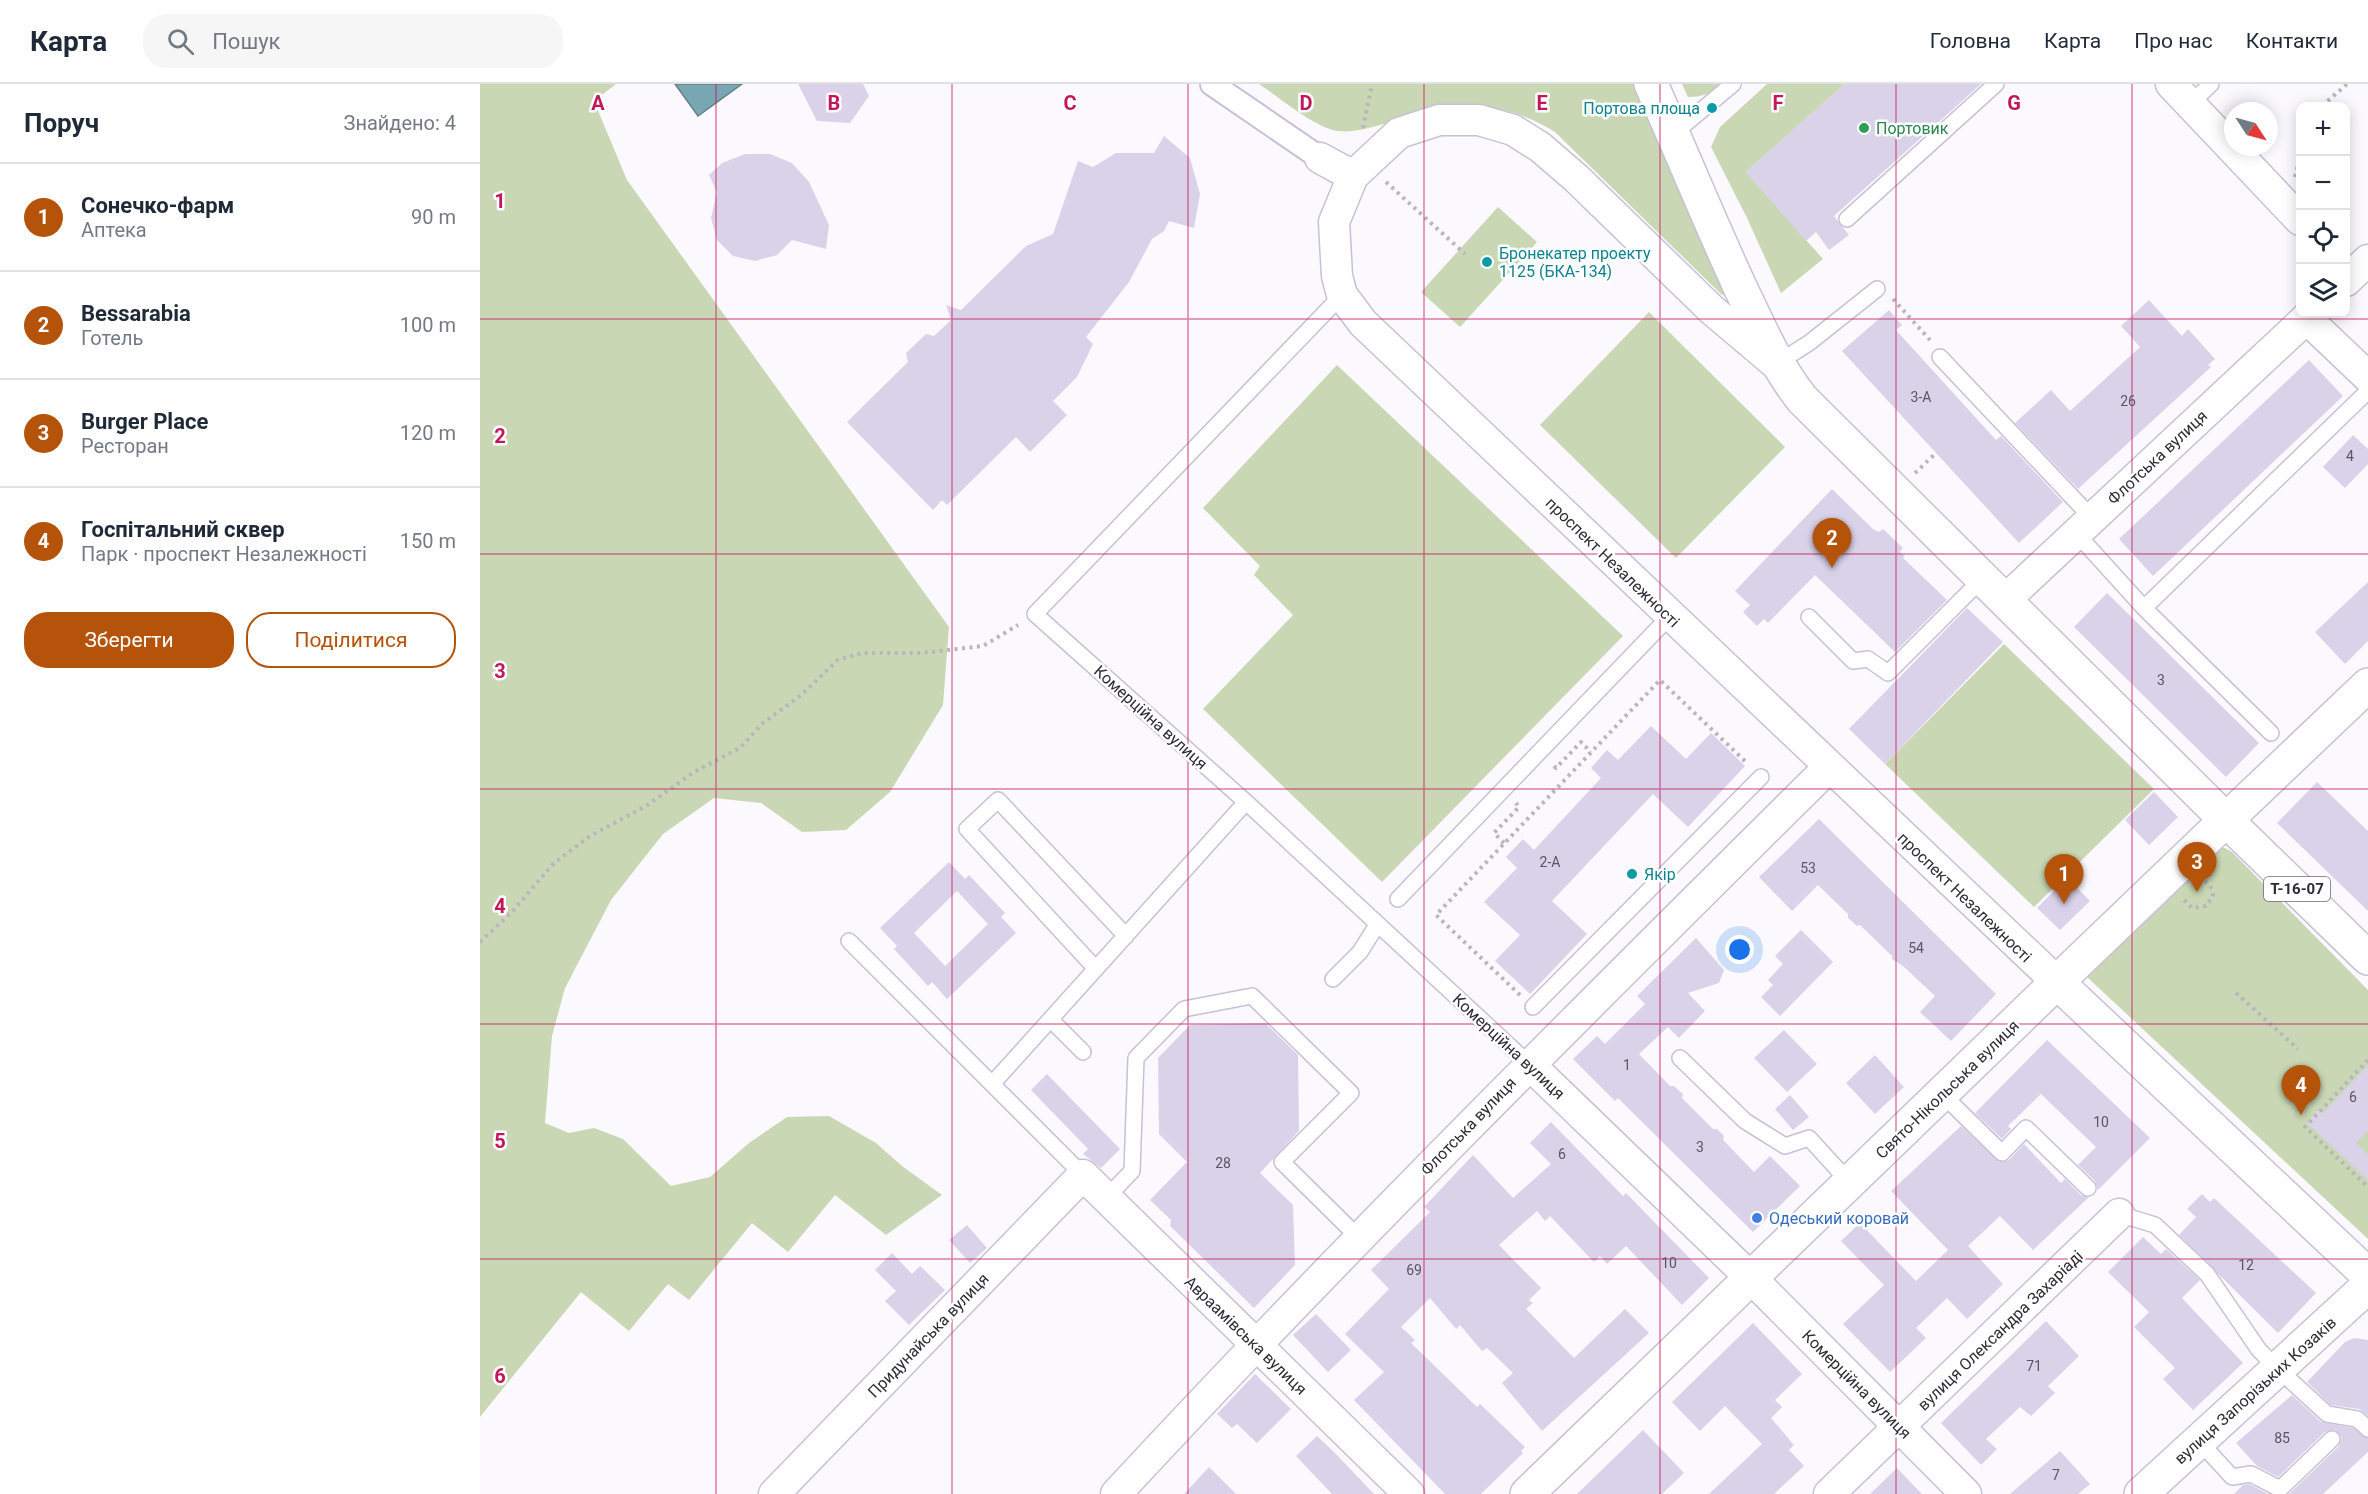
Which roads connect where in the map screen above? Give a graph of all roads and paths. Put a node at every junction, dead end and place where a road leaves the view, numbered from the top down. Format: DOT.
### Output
graph roads {
  1 [pos="1212,84"];
  2 [pos="1650,84"];
  3 [pos="1733,84"];
  4 [pos="1996,84"];
  5 [pos="2347,84"];
  6 [pos="2191,91"];
  7 [pos="2327,102"];
  8 [pos="1673,134"];
  9 [pos="1320,158"];
  10 [pos="1360,170"];
  11 [pos="2296,175"];
  12 [pos="2294,182"];
  13 [pos="2296,214"];
  14 [pos="1847,219"];
  15 [pos="1465,254"];
  16 [pos="1877,289"];
  17 [pos="1342,295"];
  18 [pos="1897,303"];
  19 [pos="2306,318"];
  20 [pos="2310,318"];
  21 [pos="1940,357"];
  22 [pos="1776,364"];
  23 [pos="2368,377"];
  24 [pos="2368,391"];
  25 [pos="1936,453"];
  26 [pos="1923,465"];
  27 [pos="2084,525"];
  28 [pos="1993,590"];
  29 [pos="2144,608"];
  30 [pos="1035,614"];
  31 [pos="1670,616"];
  32 [pos="1809,618"];
  33 [pos="2368,685"];
  34 [pos="2271,733"];
  35 [pos="1591,752"];
  36 [pos="1559,765"];
  37 [pos="1828,767"];
  38 [pos="1761,777"];
  39 [pos="1246,802"];
  40 [pos="1517,808"];
  41 [pos="2226,820"];
  42 [pos="1504,843"];
  43 [pos="2205,881"];
  44 [pos="1398,899"];
  45 [pos="2184,900"];
  46 [pos="1377,925"];
  47 [pos="1126,936"];
  48 [pos="849,941"];
  49 [pos="480,942"];
  50 [pos="2368,958"];
  51 [pos="1096,969"];
  52 [pos="1333,979"];
  53 [pos="2057,982"];
  54 [pos="2236,993"];
  55 [pos="1533,1007"];
  56 [pos="1051,1020"];
  57 [pos="2298,1049"];
  58 [pos="1083,1052"];
  59 [pos="1680,1058"];
  60 [pos="2368,1060"];
  61 [pos="1529,1064"];
  62 [pos="993,1083"];
  63 [pos="1942,1094"];
  64 [pos="1083,1175"];
  65 [pos="1850,1183"];
  66 [pos="2368,1187"];
  67 [pos="2088,1188"];
  68 [pos="1106,1198"];
  69 [pos="2119,1214"];
  70 [pos="1359,1238"];
  71 [pos="2368,1275"];
  72 [pos="1752,1278"];
  73 [pos="2368,1286"];
  74 [pos="1255,1344"];
  75 [pos="2278,1369"];
  76 [pos="1900,1427"];
  77 [pos="2368,1429"];
  78 [pos="2332,1439"];
  79 [pos="2199,1441"];
  80 [pos="774,1494"];
  81 [pos="1116,1494"];
  82 [pos="1409,1494"];
  83 [pos="1527,1494"];
  84 [pos="1829,1494"];
  85 [pos="1966,1494"];
  86 [pos="2141,1494"];
  1 -- 9 [label="street"];
  2 -- 8 [label="main road, проспект Незалежності"];
  3 -- 8 [label="lane"];
  4 -- 14 [label="lane"];
  5 -- 7 [label="path"];
  6 -- 13 [label="street"];
  8 -- 22 [label="main road, проспект Незалежності"];
  9 -- 10 [label="street"];
  10 -- 15 [label="path"];
  10 -- 17 [label="street, проспект Незалежності"];
  10 -- 22 [label="street, проспект Незалежності"];
  11 -- 12 [label="path"];
  16 -- 22 [label="lane"];
  17 -- 30 [label="lane"];
  17 -- 31 [label="street, проспект Незалежності"];
  18 -- 21 [label="path"];
  19 -- 27 [label="street, Флотська вулиця"];
  20 -- 23 [label="street"];
  21 -- 27 [label="lane"];
  22 -- 28 [label="main road, проспект Незалежності"];
  24 -- 29 [label="lane"];
  25 -- 26 [label="path"];
  27 -- 28 [label="street, Флотська вулиця"];
  27 -- 29 [label="lane"];
  28 -- 32 [label="lane"];
  28 -- 41 [label="main road, проспект Незалежності"];
  29 -- 34 [label="lane"];
  30 -- 39 [label="lane, Комерційна вулиця"];
  30 -- 49 [label="path"];
  31 -- 37 [label="street, проспект Незалежності"];
  31 -- 44 [label="lane"];
  33 -- 41 [label="main road, Свято-Нікольська вулиця"];
  35 -- 36 [label="path"];
  35 -- 38 [label="path"];
  35 -- 42 [label="path"];
  37 -- 53 [label="street, проспект Незалежності"];
  37 -- 61 [label="street, Флотська вулиця"];
  38 -- 55 [label="lane"];
  39 -- 46 [label="lane, Комерційна вулиця"];
  39 -- 47 [label="lane"];
  40 -- 42 [label="path"];
  41 -- 50 [label="main road, проспект Незалежності / Т-16-07"];
  41 -- 53 [label="main road, Свято-Нікольська вулиця"];
  42 -- 55 [label="path"];
  43 -- 45 [label="path"];
  46 -- 52 [label="lane"];
  46 -- 61 [label="lane, Комерційна вулиця"];
  47 -- 51 [label="lane"];
  47 -- 51 [label="lane"];
  48 -- 62 [label="lane"];
  51 -- 56 [label="lane"];
  53 -- 63 [label="main road, Свято-Нікольська вулиця"];
  53 -- 71 [label="main road, проспект Незалежності"];
  54 -- 57 [label="path"];
  56 -- 58 [label="lane"];
  56 -- 62 [label="lane"];
  59 -- 65 [label="lane"];
  60 -- 66 [label="path"];
  61 -- 70 [label="street, Флотська вулиця"];
  61 -- 72 [label="street, Комерційна вулиця"];
  62 -- 64 [label="lane"];
  63 -- 65 [label="main road, Свято-Нікольська вулиця"];
  63 -- 67 [label="lane"];
  64 -- 68 [label="street, Авраамівська вулиця"];
  64 -- 80 [label="street, Придунайська вулиця"];
  65 -- 72 [label="main road, Свято-Нікольська вулиця"];
  68 -- 70 [label="lane"];
  68 -- 74 [label="street, Авраамівська вулиця"];
  69 -- 75 [label="lane"];
  69 -- 76 [label="street, вулиця Олександра Захаріаді"];
  70 -- 74 [label="street, Флотська вулиця"];
  72 -- 76 [label="street, Комерційна вулиця"];
  72 -- 83 [label="main road, Свято-Нікольська вулиця"];
  73 -- 75 [label="main road, вулиця Запорізьких Козаків"];
  74 -- 81 [label="street, Флотська вулиця"];
  74 -- 82 [label="street, Авраамівська вулиця"];
  75 -- 77 [label="lane"];
  75 -- 79 [label="main road, вулиця Запорізьких Козаків"];
  76 -- 84 [label="street, вулиця Олександра Захаріаді"];
  76 -- 85 [label="street, Комерційна вулиця"];
  78 -- 79 [label="lane"];
  79 -- 86 [label="main road, вулиця Запорізьких Козаків"];
}
